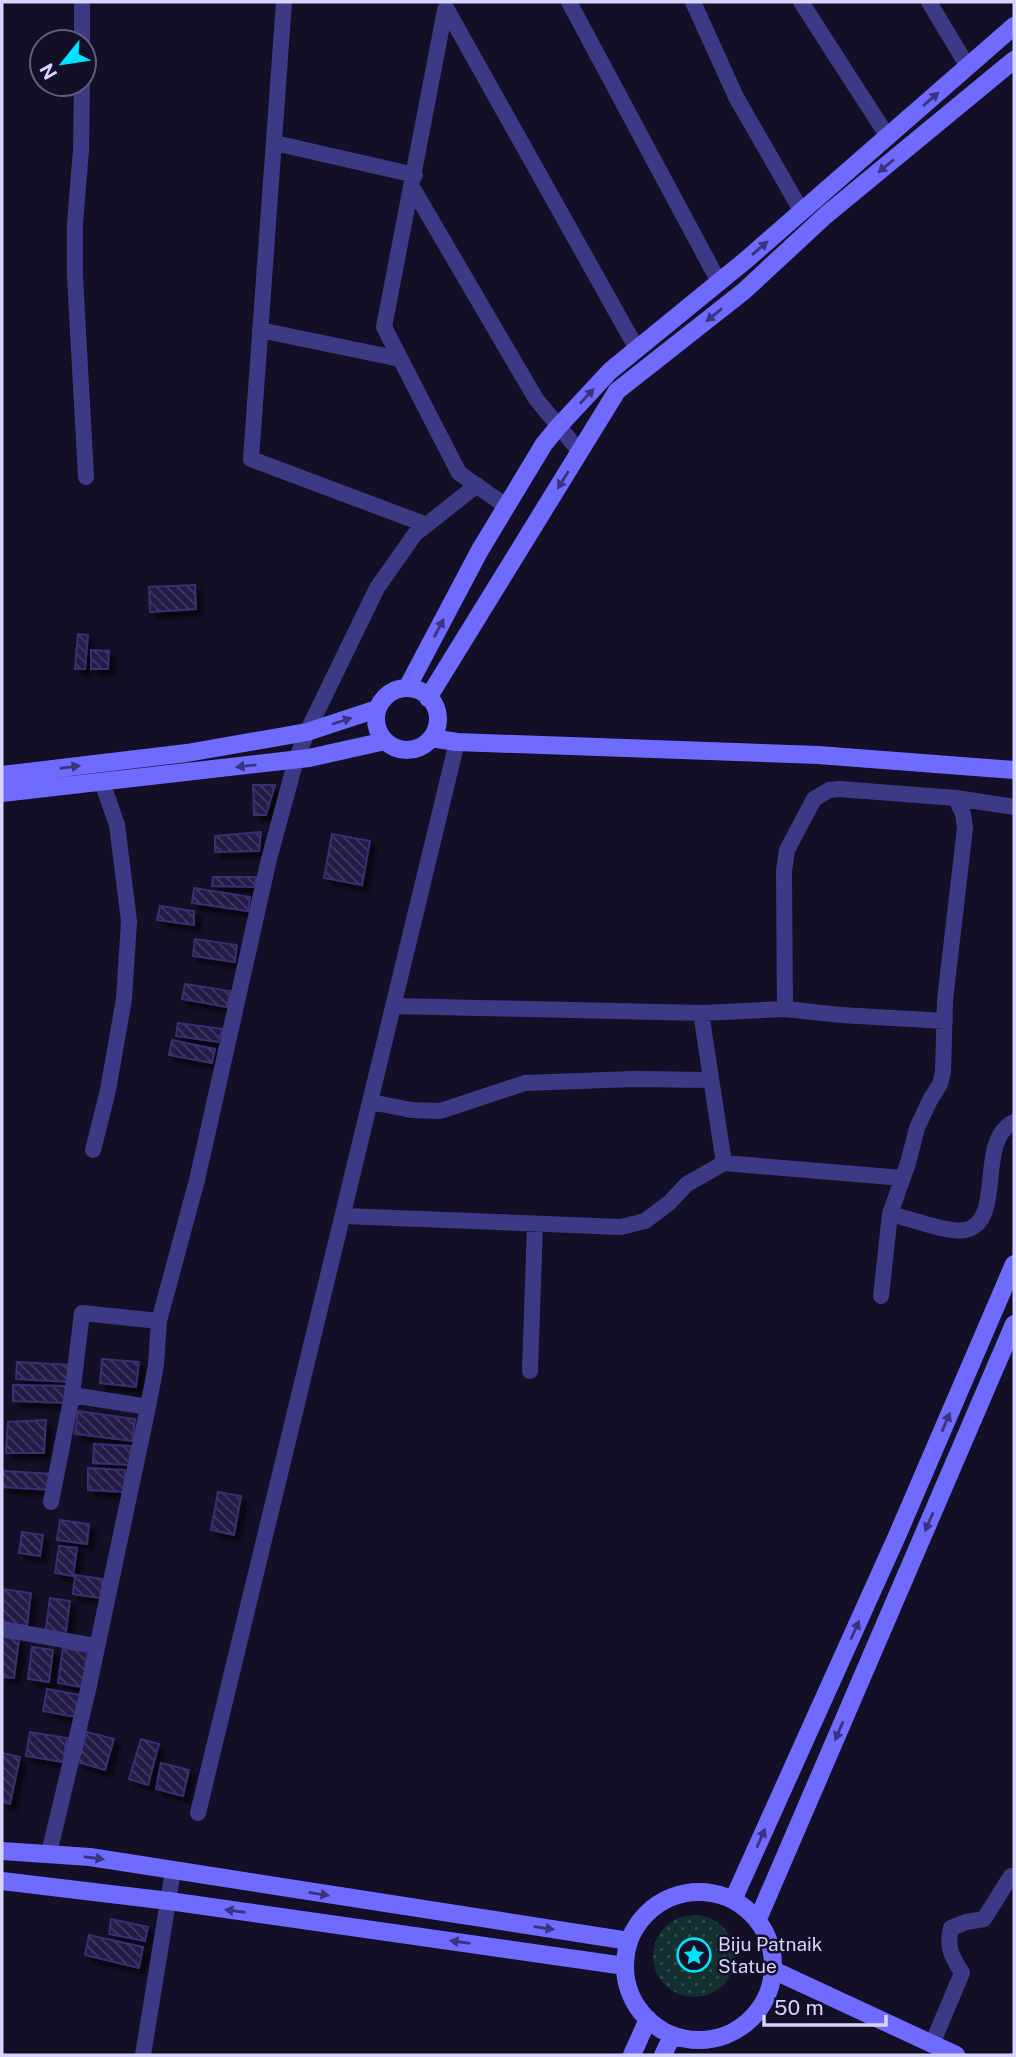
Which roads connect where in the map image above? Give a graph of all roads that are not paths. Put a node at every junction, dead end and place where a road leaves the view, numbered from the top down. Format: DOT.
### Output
graph roads {
  1 [pos="82,2"];
  2 [pos="284,2"];
  3 [pos="569,2"];
  4 [pos="693,2"];
  5 [pos="800,2"];
  6 [pos="929,2"];
  7 [pos="446,6"];
  8 [pos="1014,26"];
  9 [pos="82,28"];
  10 [pos="1014,60"];
  11 [pos="968,67"];
  12 [pos="82,98"];
  13 [pos="888,137"];
  14 [pos="275,143"];
  15 [pos="413,181"];
  16 [pos="819,197"];
  17 [pos="831,211"];
  18 [pos="802,212"];
  19 [pos="719,282"];
  20 [pos="260,330"];
  21 [pos="637,349"];
  22 [pos="400,359"];
  23 [pos="558,428"];
  24 [pos="580,452"];
  25 [pos="86,477"];
  26 [pos="477,485"];
  27 [pos="506,506"];
  28 [pos="427,524"];
  29 [pos="407,688"];
  30 [pos="428,698"];
  31 [pos="377,709"];
  32 [pos="307,732"];
  33 [pos="431,738"];
  34 [pos="385,741"];
  35 [pos="457,742"];
  36 [pos="296,760"];
  37 [pos="1014,770"];
  38 [pos="2,775"];
  39 [pos="102,782"];
  40 [pos="2,793"];
  41 [pos="956,799"];
  42 [pos="1014,807"];
  43 [pos="394,1006"];
  44 [pos="785,1009"];
  45 [pos="701,1013"];
  46 [pos="945,1021"];
  47 [pos="711,1080"];
  48 [pos="371,1102"];
  49 [pos="1014,1122"];
  50 [pos="93,1150"];
  51 [pos="724,1163"];
  52 [pos="903,1178"];
  53 [pos="890,1214"];
  54 [pos="344,1216"];
  55 [pos="536,1224"];
  56 [pos="1014,1264"];
  57 [pos="881,1296"];
  58 [pos="159,1321"];
  59 [pos="1014,1324"];
  60 [pos="530,1371"];
  61 [pos="72,1395"];
  62 [pos="148,1407"];
  63 [pos="51,1502"];
  64 [pos="2,1629"];
  65 [pos="96,1646"];
  66 [pos="198,1813"];
  67 [pos="2,1851"];
  68 [pos="49,1853"];
  69 [pos="173,1871"];
  70 [pos="1011,1876"];
  71 [pos="2,1881"];
  72 [pos="733,1900"];
  73 [pos="169,1901"];
  74 [pos="758,1919"];
  75 [pos="629,1941"];
  76 [pos="625,1966"];
  77 [pos="773,1970"];
  78 [pos="648,2019"];
  79 [pos="672,2036"];
  80 [pos="932,2044"];
  81 [pos="143,2055"];
  82 [pos="632,2055"];
  83 [pos="663,2055"];
  84 [pos="956,2055"];
  1 -- 9 [label="street"];
  2 -- 14 [label="street"];
  3 -- 19 [label="street"];
  4 -- 18 [label="street"];
  5 -- 13 [label="street"];
  6 -- 11 [label="street"];
  7 -- 15 [label="street"];
  7 -- 21 [label="street"];
  8 -- 11 [label="street"];
  10 -- 17 [label="street, one-way"];
  13 -- 11 [label="street, one-way"];
  12 -- 25 [label="street"];
  13 -- 16 [label="street"];
  14 -- 15 [label="street"];
  14 -- 20 [label="street"];
  15 -- 22 [label="street"];
  15 -- 23 [label="street"];
  16 -- 17 [label="street"];
  16 -- 18 [label="street"];
  17 -- 24 [label="street, one-way"];
  19 -- 18 [label="street, one-way"];
  19 -- 21 [label="street"];
  20 -- 22 [label="street"];
  20 -- 28 [label="street"];
  23 -- 21 [label="street, one-way"];
  22 -- 26 [label="street"];
  23 -- 24 [label="street"];
  23 -- 27 [label="street"];
  24 -- 30 [label="street, one-way"];
  26 -- 27 [label="street"];
  26 -- 28 [label="street"];
  29 -- 27 [label="street, one-way"];
  28 -- 32 [label="street"];
  29 -- 30 [label="street"];
  29 -- 31 [label="street"];
  30 -- 33 [label="street"];
  32 -- 31 [label="street, one-way"];
  31 -- 34 [label="street"];
  32 -- 36 [label="street"];
  38 -- 32 [label="street, one-way"];
  33 -- 34 [label="street"];
  33 -- 35 [label="street"];
  34 -- 36 [label="street"];
  35 -- 37 [label="street"];
  35 -- 43 [label="street"];
  36 -- 39 [label="street, one-way"];
  36 -- 58 [label="street"];
  39 -- 40 [label="street"];
  39 -- 50 [label="street"];
  41 -- 42 [label="street"];
  41 -- 44 [label="street"];
  41 -- 46 [label="street"];
  43 -- 45 [label="street"];
  43 -- 48 [label="street"];
  44 -- 45 [label="street"];
  44 -- 46 [label="street"];
  45 -- 47 [label="street"];
  46 -- 52 [label="street"];
  47 -- 48 [label="street"];
  47 -- 51 [label="street"];
  48 -- 54 [label="street"];
  49 -- 53 [label="street"];
  51 -- 52 [label="street"];
  51 -- 55 [label="street"];
  52 -- 53 [label="street"];
  53 -- 57 [label="street"];
  54 -- 55 [label="street"];
  54 -- 66 [label="street"];
  55 -- 60 [label="street"];
  72 -- 56 [label="street, one-way"];
  58 -- 61 [label="street"];
  58 -- 62 [label="street"];
  59 -- 74 [label="street, one-way"];
  61 -- 62 [label="street"];
  61 -- 63 [label="street"];
  62 -- 65 [label="street"];
  64 -- 65 [label="street"];
  65 -- 68 [label="street"];
  67 -- 68 [label="street"];
  68 -- 69 [label="street, one-way"];
  69 -- 73 [label="street"];
  69 -- 75 [label="street, one-way"];
  70 -- 80 [label="street"];
  71 -- 73 [label="street"];
  72 -- 74 [label="street"];
  72 -- 75 [label="street"];
  76 -- 73 [label="street, one-way"];
  73 -- 81 [label="street"];
  74 -- 77 [label="street"];
  75 -- 76 [label="street"];
  76 -- 78 [label="street"];
  77 -- 79 [label="street"];
  77 -- 80 [label="street"];
  78 -- 79 [label="street"];
  78 -- 82 [label="street"];
  79 -- 83 [label="street"];
  80 -- 84 [label="street"];
}
